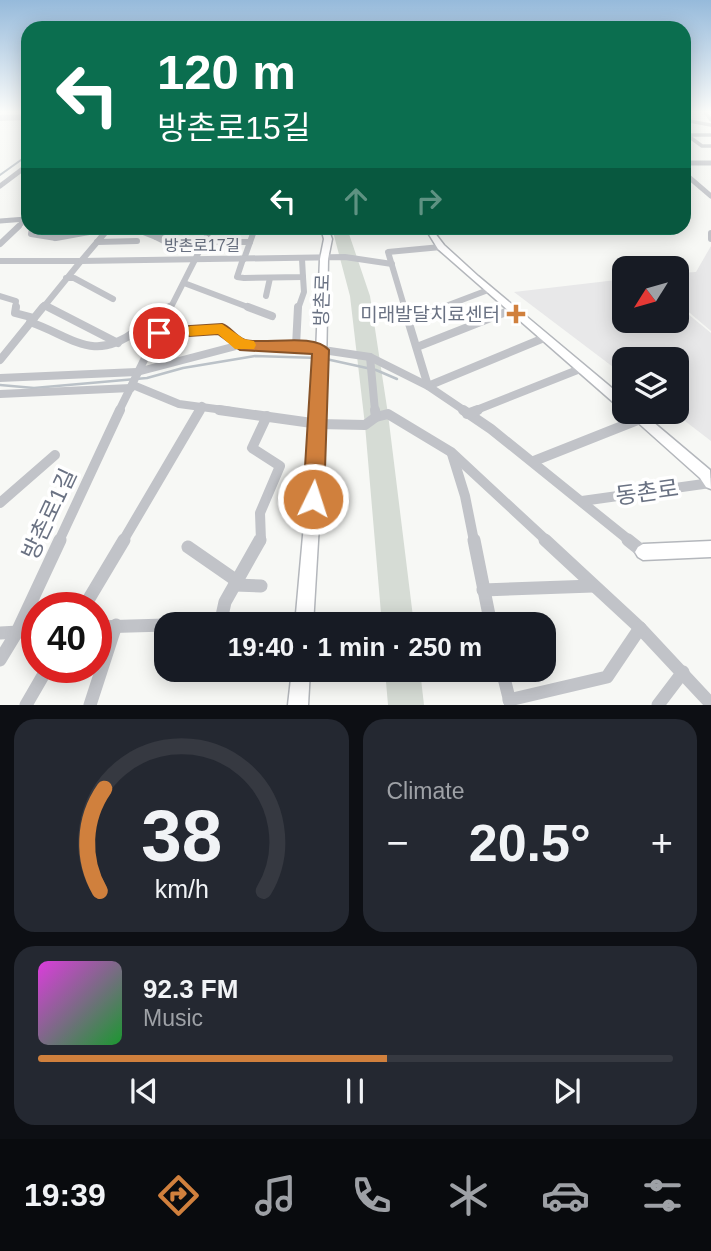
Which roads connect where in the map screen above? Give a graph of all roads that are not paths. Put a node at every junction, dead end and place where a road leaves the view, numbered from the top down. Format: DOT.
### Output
graph roads {
  1 [pos="691,163"];
  2 [pos="711,163"];
  3 [pos="21,170"];
  4 [pos="691,179"];
  5 [pos="0,186"];
  6 [pos="711,195"];
  7 [pos="21,219"];
  8 [pos="0,221"];
  9 [pos="21,224"];
  10 [pos="711,233"];
  11 [pos="32,235"];
  12 [pos="58,235"];
  13 [pos="72,235"];
  14 [pos="104,235"];
  15 [pos="151,235"];
  16 [pos="161,235"];
  17 [pos="208,235"];
  18 [pos="252,235"];
  19 [pos="327,235"];
  20 [pos="433,235"];
  21 [pos="156,237"];
  22 [pos="55,238"];
  23 [pos="711,239"];
  24 [pos="137,241"];
  25 [pos="97,242"];
  26 [pos="204,242"];
  27 [pos="250,242"];
  28 [pos="0,244"];
  29 [pos="441,247"];
  30 [pos="197,259"];
  31 [pos="243,259"];
  32 [pos="302,259"];
  33 [pos="324,259"];
  34 [pos="0,261"];
  35 [pos="81,261"];
  36 [pos="392,264"];
  37 [pos="303,277"];
  38 [pos="66,278"];
  39 [pos="270,278"];
  40 [pos="184,283"];
  41 [pos="488,290"];
  42 [pos="0,296"];
  43 [pos="266,296"];
  44 [pos="113,299"];
  45 [pos="44,305"];
  46 [pos="511,310"];
  47 [pos="407,314"];
  48 [pos="272,316"];
  49 [pos="32,320"];
  50 [pos="158,334"];
  51 [pos="544,338"];
  52 [pos="118,343"];
  53 [pos="240,345"];
  54 [pos="296,346"];
  55 [pos="416,347"];
  56 [pos="321,350"];
  57 [pos="370,357"];
  58 [pos="0,360"];
  59 [pos="580,369"];
  60 [pos="11,378"];
  61 [pos="0,379"];
  62 [pos="133,382"];
  63 [pos="0,386"];
  64 [pos="428,386"];
  65 [pos="0,394"];
  66 [pos="612,395"];
  67 [pos="202,406"];
  68 [pos="376,414"];
  69 [pos="467,414"];
  70 [pos="267,416"];
  71 [pos="319,424"];
  72 [pos="615,424"];
  73 [pos="645,424"];
  74 [pos="451,452"];
  75 [pos="55,455"];
  76 [pos="534,461"];
  77 [pos="709,479"];
  78 [pos="582,501"];
  79 [pos="0,503"];
  80 [pos="188,547"];
  81 [pos="711,549"];
  82 [pos="643,552"];
  83 [pos="236,583"];
  84 [pos="261,586"];
  85 [pos="593,586"];
  86 [pos="483,590"];
  87 [pos="93,592"];
  88 [pos="223,612"];
  89 [pos="305,612"];
  90 [pos="488,612"];
  91 [pos="112,625"];
  92 [pos="116,625"];
  93 [pos="154,625"];
  94 [pos="640,628"];
  95 [pos="0,632"];
  96 [pos="17,632"];
  97 [pos="21,632"];
  98 [pos="0,660"];
  99 [pos="683,672"];
  100 [pos="300,682"];
  101 [pos="505,682"];
  102 [pos="39,683"];
  103 [pos="510,703"];
  104 [pos="711,704"];
  105 [pos="26,705"];
  106 [pos="90,705"];
  107 [pos="298,705"];
  108 [pos="658,705"];
  1 -- 2 [label="street"];
  3 -- 5 [label="street"];
  4 -- 6 [label="street"];
  7 -- 8 [label="street"];
  9 -- 28 [label="street"];
  10 -- 23 [label="street"];
  11 -- 22 [label="street"];
  12 -- 22 [label="street"];
  13 -- 22 [label="street"];
  14 -- 25 [label="street"];
  15 -- 21 [label="street"];
  16 -- 21 [label="street"];
  17 -- 26 [label="street, 방촌로1길"];
  18 -- 27 [label="street"];
  19 -- 33 [label="street, 방촌로"];
  20 -- 29 [label="street"];
  21 -- 26 [label="street"];
  24 -- 25 [label="street"];
  25 -- 35 [label="street"];
  26 -- 27 [label="street"];
  26 -- 30 [label="street, 방촌로1길"];
  27 -- 31 [label="street"];
  29 -- 36 [label="street"];
  29 -- 41 [label="street"];
  30 -- 31 [label="street, 방촌로17길"];
  30 -- 35 [label="street, 방촌로17길"];
  30 -- 40 [label="street, 방촌로1길"];
  31 -- 32 [label="street, 방촌로17길"];
  31 -- 39 [label="street"];
  32 -- 33 [label="street, 방촌로17길"];
  32 -- 37 [label="street"];
  33 -- 36 [label="street, 방촌로17길"];
  33 -- 56 [label="street, 방촌로"];
  34 -- 35 [label="street, 방촌로17길"];
  35 -- 38 [label="street"];
  36 -- 47 [label="street"];
  37 -- 39 [label="street"];
  37 -- 54 [label="street"];
  38 -- 44 [label="street"];
  38 -- 45 [label="street"];
  39 -- 43 [label="street"];
  40 -- 48 [label="street"];
  40 -- 50 [label="street, 방촌로1길"];
  41 -- 46 [label="street"];
  41 -- 47 [label="street"];
  42 -- 49 [label="street"];
  45 -- 49 [label="street"];
  45 -- 52 [label="street"];
  46 -- 51 [label="street"];
  46 -- 55 [label="street"];
  47 -- 55 [label="street"];
  49 -- 52 [label="street"];
  49 -- 58 [label="street"];
  50 -- 52 [label="street"];
  50 -- 53 [label="street"];
  50 -- 62 [label="street, 방촌로1길"];
  51 -- 59 [label="street"];
  51 -- 64 [label="street"];
  53 -- 54 [label="street"];
  53 -- 62 [label="street"];
  54 -- 56 [label="street"];
  55 -- 64 [label="street"];
  56 -- 57 [label="street"];
  56 -- 71 [label="street, 방촌로"];
  57 -- 64 [label="street"];
  57 -- 68 [label="street"];
  59 -- 66 [label="street"];
  59 -- 69 [label="street"];
  60 -- 61 [label="street"];
  60 -- 62 [label="street"];
  60 -- 63 [label="street"];
  62 -- 65 [label="street"];
  62 -- 67 [label="street"];
  62 -- 96 [label="street, 방촌로1길"];
  64 -- 69 [label="street"];
  67 -- 70 [label="street"];
  67 -- 87 [label="street"];
  68 -- 71 [label="street"];
  68 -- 74 [label="street"];
  69 -- 76 [label="street"];
  70 -- 71 [label="street"];
  70 -- 83 [label="street"];
  71 -- 89 [label="street, 방촌로"];
  72 -- 76 [label="street, 동촌로"];
  73 -- 77 [label="street, 동촌로"];
  74 -- 85 [label="street"];
  74 -- 86 [label="street"];
  75 -- 79 [label="street"];
  76 -- 78 [label="street"];
  77 -- 78 [label="street, 동촌로"];
  78 -- 82 [label="street"];
  80 -- 83 [label="street"];
  81 -- 82 [label="street"];
  83 -- 84 [label="street"];
  83 -- 88 [label="street"];
  85 -- 86 [label="street"];
  85 -- 94 [label="street"];
  86 -- 90 [label="street"];
  91 -- 92 [label="street"];
  92 -- 93 [label="street"];
  92 -- 106 [label="street"];
  94 -- 99 [label="street"];
  94 -- 103 [label="street"];
  95 -- 96 [label="street"];
  96 -- 97 [label="street"];
  96 -- 98 [label="street, 방촌로1길"];
  99 -- 104 [label="street"];
  99 -- 108 [label="street"];
  100 -- 107 [label="street"];
  101 -- 103 [label="street"];
  102 -- 105 [label="street"];
}
